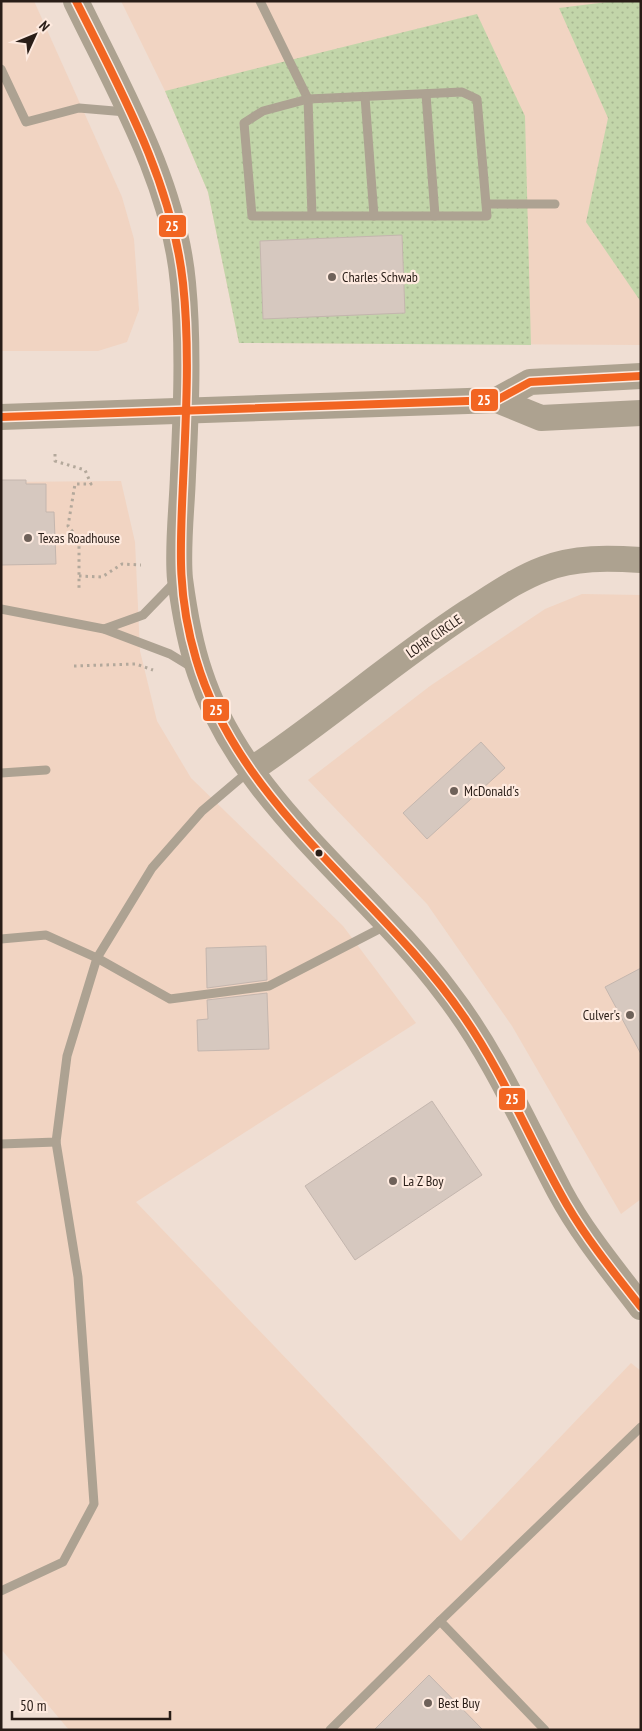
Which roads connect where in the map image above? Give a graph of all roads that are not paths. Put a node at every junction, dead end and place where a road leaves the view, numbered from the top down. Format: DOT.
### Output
graph roads {
  1 [pos="76,1"];
  2 [pos="260,1"];
  3 [pos="1,70"];
  4 [pos="426,94"];
  5 [pos="365,97"];
  6 [pos="308,99"];
  7 [pos="130,112"];
  8 [pos="486,204"];
  9 [pos="556,204"];
  10 [pos="312,215"];
  11 [pos="374,216"];
  12 [pos="435,216"];
  13 [pos="641,376"];
  14 [pos="497,400"];
  15 [pos="186,411"];
  16 [pos="641,413"];
  17 [pos="1,417"];
  18 [pos="641,560"];
  19 [pos="180,577"];
  20 [pos="1,609"];
  21 [pos="104,629"];
  22 [pos="200,672"];
  23 [pos="46,770"];
  24 [pos="251,770"];
  25 [pos="1,773"];
  26 [pos="390,924"];
  27 [pos="1,939"];
  28 [pos="97,958"];
  29 [pos="56,1142"];
  30 [pos="1,1144"];
  31 [pos="641,1307"];
  32 [pos="641,1427"];
  33 [pos="1,1591"];
  34 [pos="440,1621"];
  35 [pos="330,1730"];
  36 [pos="545,1730"];
  1 -- 7 [label="street"];
  2 -- 6 [label="lane"];
  3 -- 7 [label="lane"];
  4 -- 5 [label="lane"];
  4 -- 8 [label="lane"];
  4 -- 12 [label="lane"];
  5 -- 6 [label="lane"];
  5 -- 11 [label="lane"];
  6 -- 10 [label="lane"];
  6 -- 10 [label="lane"];
  7 -- 15 [label="street"];
  8 -- 9 [label="lane"];
  8 -- 12 [label="lane"];
  10 -- 11 [label="lane"];
  11 -- 12 [label="lane"];
  13 -- 14 [label="street"];
  14 -- 15 [label="street"];
  14 -- 16 [label="street"];
  15 -- 17 [label="street"];
  15 -- 19 [label="street"];
  18 -- 24 [label="street, LOHR CIRCLE"];
  19 -- 21 [label="lane"];
  19 -- 22 [label="street"];
  20 -- 21 [label="lane"];
  21 -- 22 [label="lane"];
  22 -- 24 [label="street"];
  23 -- 25 [label="lane"];
  24 -- 26 [label="street"];
  24 -- 28 [label="lane"];
  26 -- 28 [label="lane"];
  26 -- 31 [label="street"];
  27 -- 28 [label="lane"];
  28 -- 29 [label="lane"];
  29 -- 30 [label="lane"];
  29 -- 33 [label="lane"];
  32 -- 34 [label="lane"];
  34 -- 35 [label="lane"];
  34 -- 36 [label="lane"];
}
